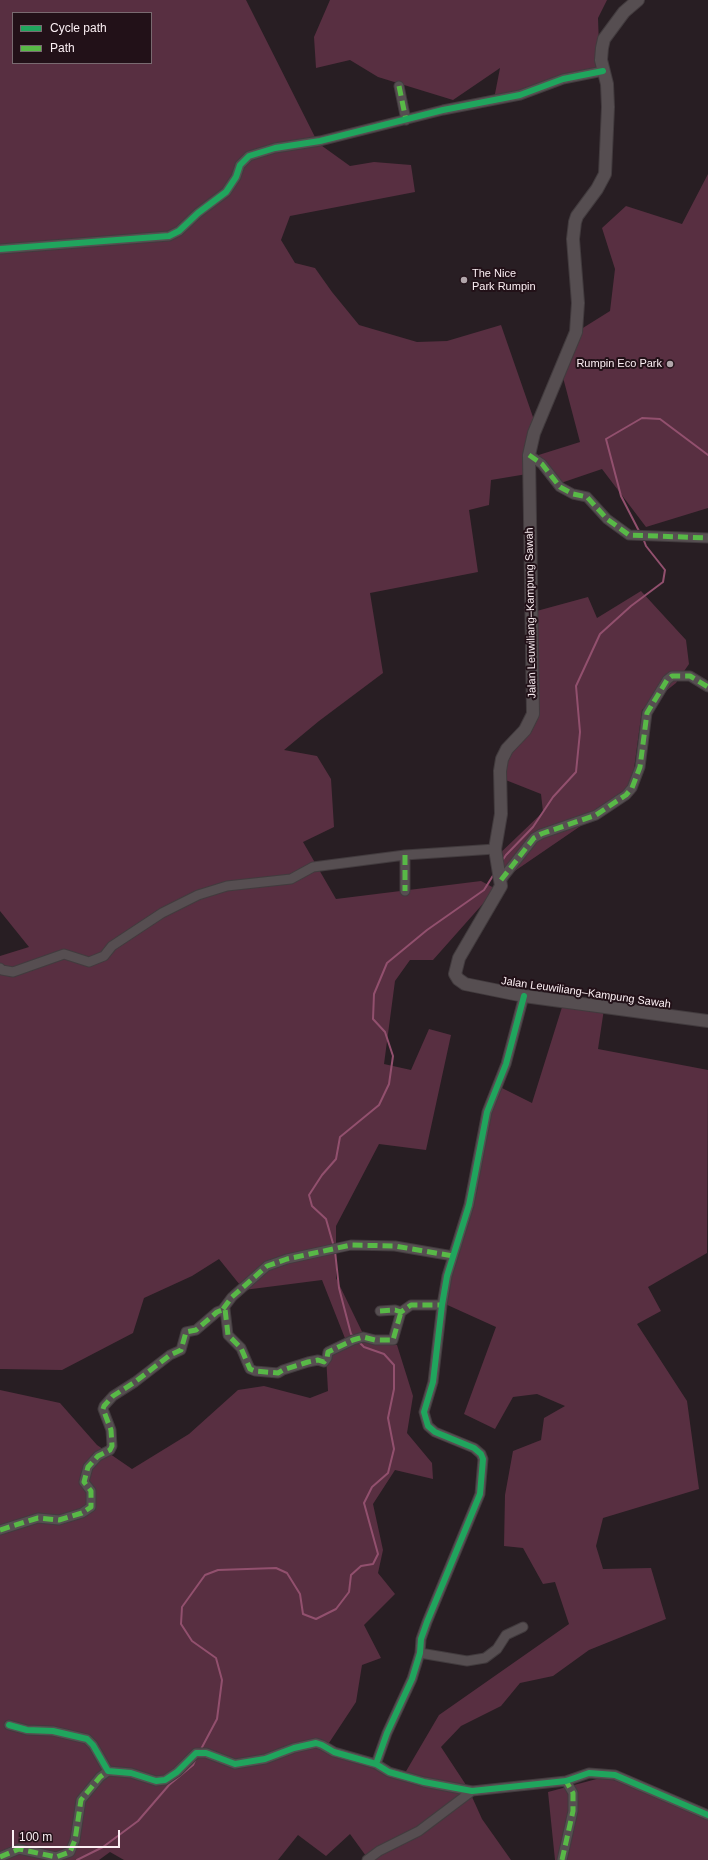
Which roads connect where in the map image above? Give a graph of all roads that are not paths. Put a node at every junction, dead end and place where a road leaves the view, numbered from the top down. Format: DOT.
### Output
graph roads {
  1 [pos="638,0"];
  2 [pos="603,71"];
  3 [pos="399,86"];
  4 [pos="406,120"];
  5 [pos="0,249"];
  6 [pos="529,455"];
  7 [pos="708,538"];
  8 [pos="708,686"];
  9 [pos="495,854"];
  10 [pos="405,855"];
  11 [pos="500,878"];
  12 [pos="405,891"];
  13 [pos="0,968"];
  14 [pos="524,996"];
  15 [pos="708,1021"];
  16 [pos="453,1256"];
  17 [pos="442,1305"];
  18 [pos="223,1309"];
  19 [pos="380,1311"];
  20 [pos="401,1312"];
  21 [pos="0,1530"];
  22 [pos="523,1627"];
  23 [pos="420,1653"];
  24 [pos="9,1725"];
  25 [pos="376,1764"];
  26 [pos="108,1771"];
  27 [pos="566,1781"];
  28 [pos="472,1791"];
  29 [pos="708,1815"];
  30 [pos="0,1857"];
  31 [pos="366,1860"];
  32 [pos="562,1860"];
  1 -- 2 [label="main road, Jalan Leuwiliang–Kampung Sawah"];
  2 -- 4 [label="street"];
  2 -- 6 [label="main road, Jalan Leuwiliang–Kampung Sawah"];
  3 -- 4 [label="street"];
  4 -- 5 [label="street"];
  6 -- 7 [label="street"];
  6 -- 9 [label="main road, Jalan Leuwiliang–Kampung Sawah"];
  8 -- 11 [label="street"];
  9 -- 10 [label="street"];
  9 -- 11 [label="main road, Jalan Leuwiliang–Kampung Sawah"];
  10 -- 12 [label="street"];
  10 -- 13 [label="street"];
  11 -- 14 [label="main road, Jalan Leuwiliang–Kampung Sawah"];
  14 -- 15 [label="main road, Jalan Leuwiliang–Kampung Sawah"];
  14 -- 16 [label="street"];
  16 -- 17 [label="street"];
  16 -- 18 [label="street"];
  17 -- 20 [label="street"];
  17 -- 23 [label="street"];
  18 -- 20 [label="street"];
  18 -- 21 [label="street"];
  19 -- 20 [label="street"];
  22 -- 23 [label="street"];
  23 -- 25 [label="street"];
  24 -- 26 [label="street"];
  25 -- 26 [label="street"];
  25 -- 28 [label="street"];
  26 -- 30 [label="street"];
  27 -- 28 [label="street"];
  27 -- 29 [label="street"];
  27 -- 32 [label="street"];
  28 -- 31 [label="street"];
}
